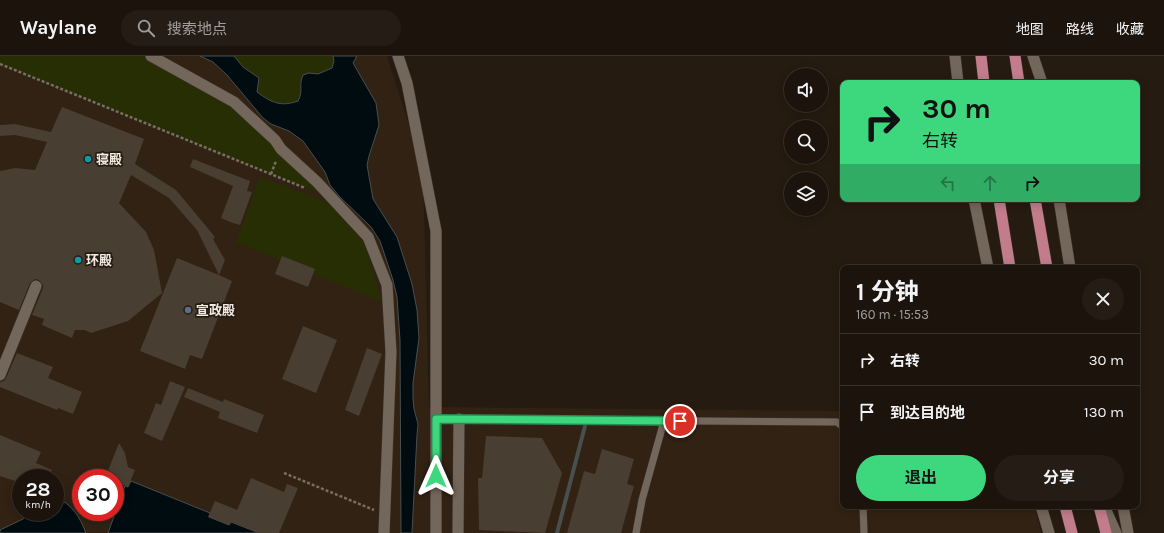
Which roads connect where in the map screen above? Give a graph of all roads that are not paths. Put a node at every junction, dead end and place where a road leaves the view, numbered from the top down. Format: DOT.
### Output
graph roads {
  1 [pos="151,56"];
  2 [pos="398,56"];
  3 [pos="955,56"];
  4 [pos="981,56"];
  5 [pos="1016,56"];
  6 [pos="1032,56"];
  7 [pos="1040,56"];
  8 [pos="958,80"];
  9 [pos="984,80"];
  10 [pos="1019,80"];
  11 [pos="1041,80"];
  12 [pos="1042,80"];
  13 [pos="975,202"];
  14 [pos="999,202"];
  15 [pos="1036,202"];
  16 [pos="1059,202"];
  17 [pos="987,265"];
  18 [pos="1010,265"];
  19 [pos="1046,265"];
  20 [pos="1070,265"];
  21 [pos="36,286"];
  22 [pos="0,375"];
  23 [pos="436,419"];
  24 [pos="460,419"];
  25 [pos="664,421"];
  26 [pos="840,424"];
  27 [pos="863,509"];
  28 [pos="1042,509"];
  29 [pos="1066,509"];
  30 [pos="1100,509"];
  31 [pos="1105,509"];
  32 [pos="1124,509"];
  33 [pos="1046,522"];
  34 [pos="384,533"];
  35 [pos="436,533"];
  36 [pos="458,533"];
  37 [pos="636,533"];
  38 [pos="864,533"];
  39 [pos="1049,533"];
  40 [pos="1052,533"];
  41 [pos="1072,533"];
  42 [pos="1106,533"];
  43 [pos="1116,533"];
  44 [pos="1128,533"];
  1 -- 34 [label="street"];
  2 -- 23 [label="street"];
  3 -- 8 [label="street"];
  4 -- 9 [label="main road"];
  5 -- 10 [label="main road"];
  6 -- 11 [label="street"];
  7 -- 12 [label="street"];
  13 -- 17 [label="street"];
  14 -- 18 [label="main road"];
  15 -- 19 [label="main road"];
  16 -- 20 [label="street"];
  21 -- 22 [label="street"];
  23 -- 24 [label="lane"];
  23 -- 35 [label="street"];
  24 -- 25 [label="lane"];
  24 -- 36 [label="street"];
  25 -- 26 [label="lane"];
  25 -- 37 [label="lane"];
  27 -- 38 [label="lane"];
  28 -- 33 [label="street"];
  29 -- 41 [label="main road"];
  30 -- 42 [label="main road"];
  31 -- 43 [label="street"];
  32 -- 44 [label="street"];
  33 -- 39 [label="street"];
  33 -- 40 [label="street"];
}
